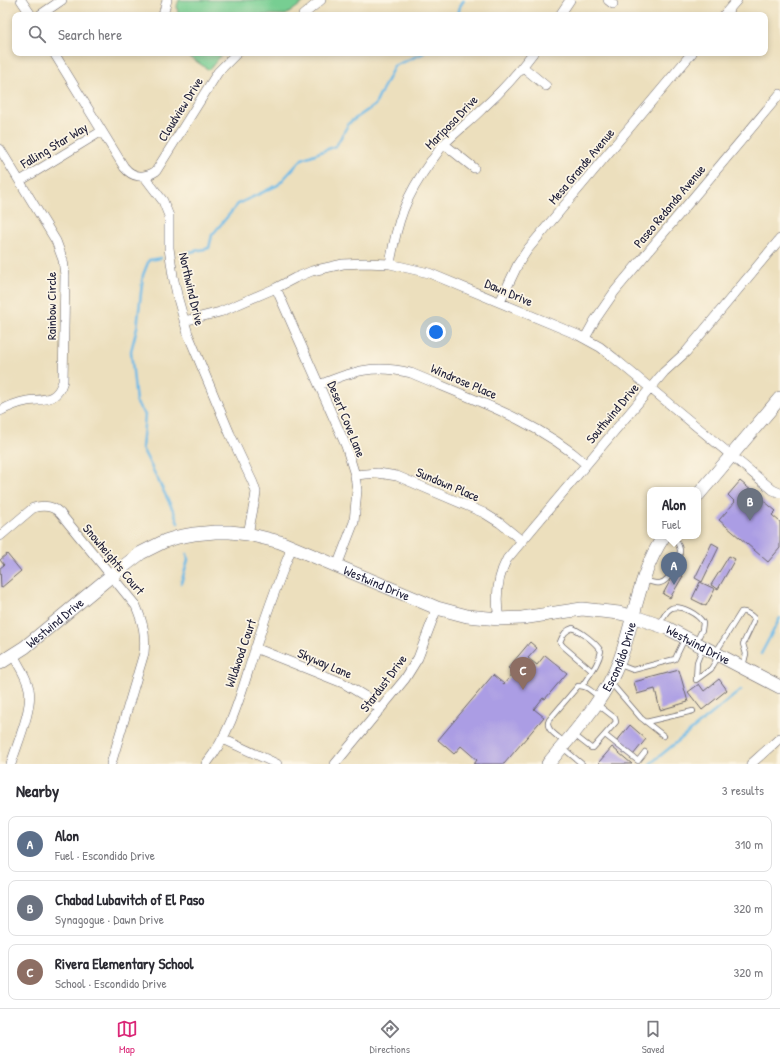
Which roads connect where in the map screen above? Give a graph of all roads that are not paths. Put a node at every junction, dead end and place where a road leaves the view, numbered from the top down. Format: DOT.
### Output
graph roads {
  1 [pos="21,0"];
  2 [pos="62,0"];
  3 [pos="167,0"];
  4 [pos="321,0"];
  5 [pos="570,0"];
  6 [pos="737,0"];
  7 [pos="29,12"];
  8 [pos="44,12"];
  9 [pos="164,12"];
  10 [pos="307,12"];
  11 [pos="562,12"];
  12 [pos="727,12"];
  13 [pos="56,56"];
  14 [pos="234,56"];
  15 [pos="531,56"];
  16 [pos="689,56"];
  17 [pos="523,67"];
  18 [pos="546,86"];
  19 [pos="780,94"];
  20 [pos="102,131"];
  21 [pos="444,144"];
  22 [pos="0,149"];
  23 [pos="474,168"];
  24 [pos="144,176"];
  25 [pos="20,181"];
  26 [pos="780,239"];
  27 [pos="390,264"];
  28 [pos="276,288"];
  29 [pos="500,302"];
  30 [pos="184,321"];
  31 [pos="585,338"];
  32 [pos="319,385"];
  33 [pos="650,388"];
  34 [pos="780,398"];
  35 [pos="0,411"];
  36 [pos="731,456"];
  37 [pos="586,464"];
  38 [pos="355,475"];
  39 [pos="701,491"];
  40 [pos="780,493"];
  41 [pos="248,534"];
  42 [pos="0,536"];
  43 [pos="662,539"];
  44 [pos="675,539"];
  45 [pos="522,541"];
  46 [pos="292,547"];
  47 [pos="337,566"];
  48 [pos="111,576"];
  49 [pos="643,580"];
  50 [pos="437,608"];
  51 [pos="632,616"];
  52 [pos="498,618"];
  53 [pos="659,625"];
  54 [pos="694,643"];
  55 [pos="255,648"];
  56 [pos="717,654"];
  57 [pos="13,655"];
  58 [pos="0,663"];
  59 [pos="618,664"];
  60 [pos="742,667"];
  61 [pos="592,671"];
  62 [pos="610,682"];
  63 [pos="582,686"];
  64 [pos="780,687"];
  65 [pos="598,701"];
  66 [pos="380,710"];
  67 [pos="693,711"];
  68 [pos="646,722"];
  69 [pos="605,736"];
  70 [pos="664,736"];
  71 [pos="780,738"];
  72 [pos="223,739"];
  73 [pos="567,742"];
  74 [pos="645,752"];
  75 [pos="11,764"];
  76 [pos="111,764"];
  77 [pos="206,764"];
  78 [pos="277,764"];
  79 [pos="335,764"];
  80 [pos="548,764"];
  81 [pos="582,764"];
  82 [pos="751,764"];
  1 -- 7 [label="street"];
  2 -- 8 [label="street"];
  3 -- 9 [label="street"];
  4 -- 10 [label="street"];
  5 -- 11 [label="street"];
  6 -- 12 [label="street"];
  13 -- 20 [label="street"];
  14 -- 24 [label="street, Cloudview Drive"];
  15 -- 17 [label="street, Mariposa Drive"];
  16 -- 29 [label="street, Mesa Grande Avenue"];
  17 -- 18 [label="street"];
  17 -- 21 [label="street, Mariposa Drive"];
  19 -- 31 [label="street, Paseo Redondo Avenue"];
  20 -- 24 [label="street"];
  20 -- 25 [label="street, Falling Star Way"];
  21 -- 23 [label="street"];
  21 -- 27 [label="street, Mariposa Drive"];
  22 -- 25 [label="street, Rainbow Circle"];
  24 -- 30 [label="street, Northwind Drive"];
  25 -- 35 [label="street, Rainbow Circle"];
  26 -- 33 [label="street, Southwind Drive"];
  27 -- 28 [label="street, Dawn Drive"];
  27 -- 29 [label="street, Dawn Drive"];
  28 -- 30 [label="street, Dawn Drive"];
  28 -- 32 [label="street, Desert Cove Lane"];
  29 -- 31 [label="street, Dawn Drive"];
  30 -- 41 [label="street, Northwind Drive"];
  31 -- 33 [label="street, Dawn Drive"];
  32 -- 37 [label="street, Windrose Place"];
  32 -- 38 [label="street, Desert Cove Lane"];
  33 -- 36 [label="street, Dawn Drive"];
  33 -- 37 [label="street, Southwind Drive"];
  34 -- 36 [label="main road"];
  36 -- 39 [label="main road"];
  36 -- 40 [label="street, Dawn Drive"];
  37 -- 45 [label="street, Southwind Drive"];
  38 -- 45 [label="street, Sundown Place"];
  38 -- 47 [label="street, Desert Cove Lane"];
  41 -- 46 [label="main road, Westwind Drive"];
  41 -- 48 [label="main road, Westwind Drive"];
  42 -- 48 [label="street, Snowheights Court"];
  43 -- 49 [label="main road, Escondido Drive"];
  44 -- 49 [label="lane"];
  45 -- 52 [label="street, Southwind Drive"];
  46 -- 47 [label="main road, Westwind Drive"];
  46 -- 55 [label="street, Wildwood Court"];
  47 -- 50 [label="main road, Westwind Drive"];
  48 -- 57 [label="main road, Westwind Drive"];
  48 -- 76 [label="street, Snowheights Court"];
  49 -- 51 [label="main road, Escondido Drive"];
  50 -- 52 [label="main road, Westwind Drive"];
  50 -- 66 [label="street, Stardust Drive"];
  51 -- 52 [label="main road, Westwind Drive"];
  51 -- 53 [label="main road, Westwind Drive"];
  51 -- 59 [label="main road, Escondido Drive"];
  53 -- 54 [label="main road, Westwind Drive"];
  53 -- 54 [label="lane"];
  54 -- 56 [label="main road, Westwind Drive"];
  54 -- 56 [label="lane"];
  54 -- 59 [label="lane"];
  55 -- 66 [label="street, Skyway Lane"];
  55 -- 72 [label="street, Wildwood Court"];
  56 -- 60 [label="main road, Westwind Drive"];
  56 -- 60 [label="lane"];
  57 -- 58 [label="main road, Westwind Drive"];
  57 -- 75 [label="street"];
  59 -- 62 [label="main road, Escondido Drive"];
  60 -- 64 [label="main road, Westwind Drive"];
  61 -- 61 [label="lane"];
  61 -- 63 [label="lane"];
  62 -- 65 [label="main road, Escondido Drive"];
  62 -- 68 [label="lane"];
  63 -- 65 [label="lane"];
  63 -- 73 [label="lane"];
  65 -- 69 [label="lane"];
  65 -- 73 [label="main road, Escondido Drive"];
  66 -- 79 [label="street, Stardust Drive"];
  67 -- 68 [label="lane"];
  68 -- 70 [label="lane"];
  69 -- 73 [label="lane"];
  69 -- 74 [label="lane"];
  71 -- 82 [label="street"];
  72 -- 77 [label="street, Wildwood Court"];
  72 -- 78 [label="street"];
  73 -- 80 [label="main road, Escondido Drive"];
  73 -- 81 [label="lane"];
}
